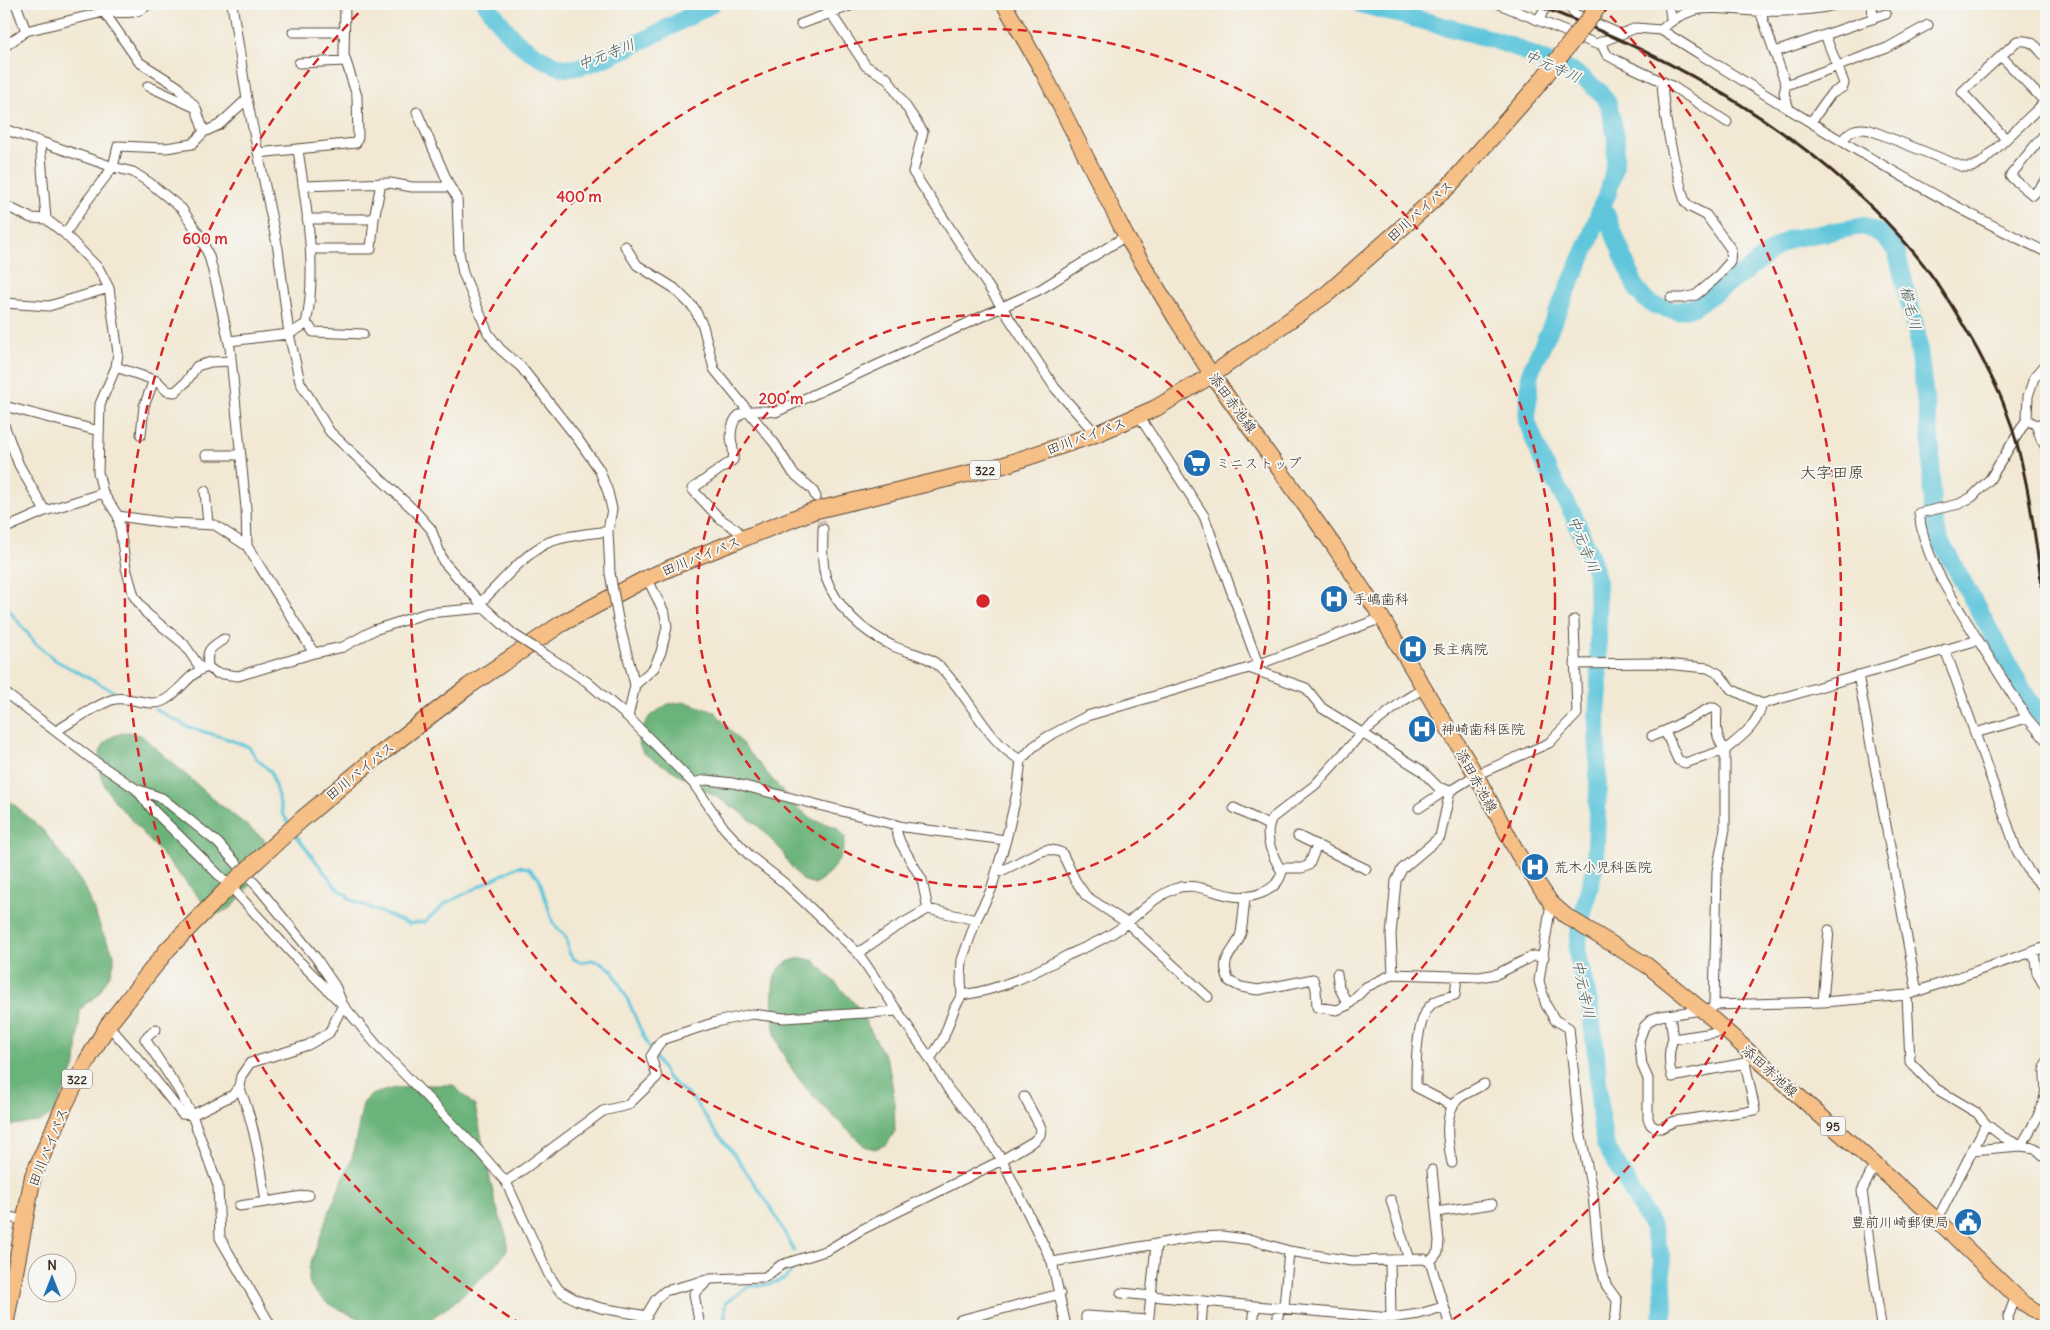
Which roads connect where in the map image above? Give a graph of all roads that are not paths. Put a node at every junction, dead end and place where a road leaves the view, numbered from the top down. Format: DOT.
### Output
graph roads {
  1 [pos="16,4"];
  2 [pos="148,4"];
  3 [pos="232,4"];
  4 [pos="345,4"];
  5 [pos="855,4"];
  6 [pos="1499,4"];
  7 [pos="1548,4"];
  8 [pos="1566,4"];
  9 [pos="1669,4"];
  10 [pos="1840,4"];
  11 [pos="1872,4"];
  12 [pos="1006,5"];
  13 [pos="1596,9"];
  14 [pos="1760,11"];
  15 [pos="104,12"];
  16 [pos="830,12"];
  17 [pos="1886,14"];
  18 [pos="1672,18"];
  19 [pos="1873,19"];
  20 [pos="1538,20"];
  21 [pos="801,24"];
  22 [pos="1928,25"];
  23 [pos="1661,30"];
  24 [pos="26,31"];
  25 [pos="293,32"];
  26 [pos="344,32"];
  27 [pos="1620,34"];
  28 [pos="1825,35"];
  29 [pos="1602,43"];
  30 [pos="4,47"];
  31 [pos="1774,52"];
  32 [pos="2001,56"];
  33 [pos="2046,58"];
  34 [pos="346,61"];
  35 [pos="299,62"];
  36 [pos="1837,68"];
  37 [pos="1662,81"];
  38 [pos="1786,85"];
  39 [pos="148,86"];
  40 [pos="247,99"];
  41 [pos="196,108"];
  42 [pos="1789,109"];
  43 [pos="417,112"];
  44 [pos="1727,122"];
  45 [pos="1811,122"];
  46 [pos="5,126"];
  47 [pos="204,132"];
  48 [pos="2046,132"];
  49 [pos="2006,139"];
  50 [pos="1842,141"];
  51 [pos="40,142"];
  52 [pos="298,150"];
  53 [pos="258,153"];
  54 [pos="113,168"];
  55 [pos="2046,181"];
  56 [pos="381,183"];
  57 [pos="304,186"];
  58 [pos="450,187"];
  59 [pos="4,205"];
  60 [pos="374,218"];
  61 [pos="46,219"];
  62 [pos="307,219"];
  63 [pos="65,234"];
  64 [pos="1126,236"];
  65 [pos="625,246"];
  66 [pos="310,250"];
  67 [pos="2046,252"];
  68 [pos="109,288"];
  69 [pos="1672,298"];
  70 [pos="4,303"];
  71 [pos="1001,307"];
  72 [pos="306,324"];
  73 [pos="289,334"];
  74 [pos="363,334"];
  75 [pos="229,341"];
  76 [pos="231,361"];
  77 [pos="2046,364"];
  78 [pos="116,367"];
  79 [pos="1212,374"];
  80 [pos="154,380"];
  81 [pos="4,406"];
  82 [pos="749,410"];
  83 [pos="1139,416"];
  84 [pos="2026,419"];
  85 [pos="2046,422"];
  86 [pos="4,424"];
  87 [pos="2036,424"];
  88 [pos="99,431"];
  89 [pos="1096,434"];
  90 [pos="140,435"];
  91 [pos="2046,447"];
  92 [pos="206,455"];
  93 [pos="240,455"];
  94 [pos="205,490"];
  95 [pos="104,493"];
  96 [pos="816,497"];
  97 [pos="44,511"];
  98 [pos="118,516"];
  99 [pos="208,524"];
  100 [pos="4,529"];
  101 [pos="823,529"];
  102 [pos="608,531"];
  103 [pos="741,540"];
  104 [pos="247,546"];
  105 [pos="647,578"];
  106 [pos="483,606"];
  107 [pos="1382,618"];
  108 [pos="1574,620"];
  109 [pos="224,639"];
  110 [pos="1978,640"];
  111 [pos="1945,649"];
  112 [pos="314,653"];
  113 [pos="1258,664"];
  114 [pos="1576,664"];
  115 [pos="204,668"];
  116 [pos="1249,668"];
  117 [pos="1858,675"];
  118 [pos="635,685"];
  119 [pos="1424,688"];
  120 [pos="4,692"];
  121 [pos="1762,704"];
  122 [pos="628,718"];
  123 [pos="2026,718"];
  124 [pos="56,731"];
  125 [pos="1664,731"];
  126 [pos="1975,733"];
  127 [pos="1361,734"];
  128 [pos="1652,736"];
  129 [pos="2046,740"];
  130 [pos="1725,750"];
  131 [pos="1021,760"];
  132 [pos="1476,775"];
  133 [pos="692,784"];
  134 [pos="136,789"];
  135 [pos="1448,791"];
  136 [pos="1234,808"];
  137 [pos="1419,808"];
  138 [pos="894,824"];
  139 [pos="1268,825"];
  140 [pos="1298,836"];
  141 [pos="1006,840"];
  142 [pos="1317,845"];
  143 [pos="1280,868"];
  144 [pos="1366,869"];
  145 [pos="996,873"];
  146 [pos="234,882"];
  147 [pos="2046,890"];
  148 [pos="1245,896"];
  149 [pos="1551,903"];
  150 [pos="928,908"];
  151 [pos="976,920"];
  152 [pos="1127,923"];
  153 [pos="1829,930"];
  154 [pos="2046,948"];
  155 [pos="858,953"];
  156 [pos="2034,953"];
  157 [pos="1544,957"];
  158 [pos="1337,974"];
  159 [pos="1393,974"];
  160 [pos="1457,977"];
  161 [pos="2046,989"];
  162 [pos="1917,992"];
  163 [pos="962,995"];
  164 [pos="1907,995"];
  165 [pos="1208,997"];
  166 [pos="1823,1002"];
  167 [pos="343,1005"];
  168 [pos="1348,1005"];
  169 [pos="1708,1010"];
  170 [pos="898,1011"];
  171 [pos="1670,1014"];
  172 [pos="108,1025"];
  173 [pos="156,1028"];
  174 [pos="1726,1031"];
  175 [pos="1673,1039"];
  176 [pos="930,1058"];
  177 [pos="1749,1059"];
  178 [pos="2046,1063"];
  179 [pos="1484,1084"];
  180 [pos="238,1086"];
  181 [pos="1024,1097"];
  182 [pos="1453,1106"];
  183 [pos="192,1115"];
  184 [pos="1986,1124"];
  185 [pos="2021,1146"];
  186 [pos="1972,1150"];
  187 [pos="2046,1158"];
  188 [pos="1002,1160"];
  189 [pos="1452,1163"];
  190 [pos="1875,1164"];
  191 [pos="1432,1170"];
  192 [pos="506,1182"];
  193 [pos="309,1195"];
  194 [pos="1391,1200"];
  195 [pos="266,1202"];
  196 [pos="1492,1204"];
  197 [pos="239,1206"];
  198 [pos="1436,1212"];
  199 [pos="4,1216"];
  200 [pos="24,1220"];
  201 [pos="1938,1220"];
  202 [pos="1156,1245"];
  203 [pos="1289,1251"];
  204 [pos="1390,1260"];
  205 [pos="1409,1260"];
  206 [pos="1052,1262"];
  207 [pos="1430,1262"];
  208 [pos="710,1279"];
  209 [pos="1120,1293"];
  210 [pos="1060,1294"];
  211 [pos="1150,1296"];
  212 [pos="2016,1296"];
  213 [pos="1203,1301"];
  214 [pos="1255,1306"];
  215 [pos="1281,1307"];
  216 [pos="1443,1307"];
  217 [pos="647,1316"];
  218 [pos="1391,1318"];
  219 [pos="2046,1318"];
  220 [pos="960,1320"];
  221 [pos="1148,1323"];
  222 [pos="5,1326"];
  223 [pos="271,1326"];
  224 [pos="640,1326"];
  225 [pos="700,1326"];
  226 [pos="1066,1326"];
  227 [pos="1086,1326"];
  228 [pos="1201,1326"];
  229 [pos="1253,1326"];
  230 [pos="1277,1326"];
  231 [pos="1450,1326"];
  232 [pos="1612,1326"];
  233 [pos="1881,1326"];
  234 [pos="2009,1326"];
  1 -- 24 [label="street"];
  2 -- 15 [label="street"];
  3 -- 40 [label="street"];
  4 -- 26 [label="street"];
  5 -- 16 [label="street"];
  6 -- 20 [label="street"];
  7 -- 20 [label="street"];
  8 -- 27 [label="street"];
  9 -- 18 [label="street"];
  10 -- 14 [label="street"];
  11 -- 19 [label="street"];
  12 -- 64 [label="main road, 添田赤池線 / 95"];
  13 -- 79 [label="highway, 田川バイパス / 322, bridge"];
  14 -- 18 [label="street"];
  14 -- 31 [label="street"];
  15 -- 24 [label="street"];
  15 -- 41 [label="street"];
  16 -- 21 [label="street"];
  16 -- 71 [label="street"];
  17 -- 19 [label="street"];
  18 -- 23 [label="street"];
  19 -- 28 [label="street"];
  20 -- 29 [label="street"];
  22 -- 36 [label="street"];
  23 -- 27 [label="street"];
  23 -- 42 [label="street"];
  24 -- 30 [label="street"];
  25 -- 26 [label="street"];
  26 -- 34 [label="street"];
  27 -- 29 [label="street"];
  28 -- 31 [label="street"];
  28 -- 36 [label="street"];
  29 -- 37 [label="street"];
  31 -- 38 [label="street"];
  32 -- 33 [label="street"];
  32 -- 49 [label="street"];
  32 -- 49 [label="street"];
  34 -- 35 [label="street"];
  34 -- 52 [label="street"];
  36 -- 38 [label="street"];
  36 -- 45 [label="street"];
  37 -- 44 [label="street"];
  37 -- 69 [label="street"];
  38 -- 42 [label="street"];
  39 -- 41 [label="street"];
  40 -- 47 [label="street"];
  40 -- 53 [label="street"];
  41 -- 47 [label="street"];
  42 -- 45 [label="street"];
  43 -- 58 [label="street"];
  45 -- 50 [label="street"];
  46 -- 51 [label="street"];
  47 -- 54 [label="street"];
  48 -- 55 [label="street"];
  49 -- 50 [label="street"];
  50 -- 67 [label="street"];
  51 -- 54 [label="street"];
  51 -- 61 [label="street"];
  52 -- 53 [label="street"];
  52 -- 57 [label="street"];
  53 -- 73 [label="street"];
  54 -- 63 [label="street"];
  54 -- 75 [label="street"];
  56 -- 57 [label="street"];
  56 -- 58 [label="street"];
  56 -- 60 [label="street"];
  57 -- 62 [label="street"];
  58 -- 102 [label="street"];
  59 -- 61 [label="street"];
  60 -- 62 [label="street"];
  60 -- 66 [label="street"];
  61 -- 63 [label="street"];
  62 -- 66 [label="street"];
  63 -- 68 [label="street"];
  64 -- 71 [label="street"];
  64 -- 79 [label="main road, 添田赤池線 / 95"];
  65 -- 82 [label="street"];
  66 -- 72 [label="street"];
  68 -- 70 [label="street"];
  68 -- 78 [label="street"];
  71 -- 82 [label="street"];
  71 -- 89 [label="street"];
  72 -- 73 [label="street"];
  72 -- 74 [label="street"];
  73 -- 75 [label="street"];
  73 -- 106 [label="street"];
  75 -- 76 [label="street"];
  76 -- 80 [label="street"];
  76 -- 93 [label="street"];
  77 -- 84 [label="street"];
  78 -- 80 [label="street"];
  78 -- 88 [label="street"];
  79 -- 83 [label="highway, 田川バイパス / 322"];
  79 -- 107 [label="main road, 添田赤池線 / 95"];
  80 -- 90 [label="street"];
  81 -- 88 [label="street"];
  82 -- 96 [label="street"];
  82 -- 103 [label="street"];
  83 -- 89 [label="highway, 田川バイパス / 322"];
  83 -- 113 [label="street"];
  84 -- 87 [label="street"];
  84 -- 110 [label="street"];
  85 -- 87 [label="street"];
  86 -- 97 [label="street"];
  87 -- 91 [label="street"];
  88 -- 95 [label="street"];
  89 -- 103 [label="highway, 田川バイパス / 322"];
  92 -- 93 [label="street"];
  93 -- 104 [label="street"];
  94 -- 99 [label="street"];
  95 -- 97 [label="street"];
  95 -- 98 [label="street"];
  97 -- 100 [label="street"];
  98 -- 99 [label="street"];
  98 -- 115 [label="street"];
  99 -- 104 [label="street"];
  101 -- 131 [label="street"];
  102 -- 106 [label="street"];
  102 -- 118 [label="street, bridge"];
  103 -- 105 [label="highway, 田川バイパス / 322"];
  104 -- 112 [label="street"];
  105 -- 118 [label="street"];
  105 -- 146 [label="highway, 田川バイパス / 322, bridge"];
  106 -- 112 [label="street"];
  106 -- 122 [label="street, bridge"];
  107 -- 113 [label="street"];
  107 -- 119 [label="main road, 添田赤池線 / 95"];
  108 -- 114 [label="street"];
  109 -- 115 [label="street"];
  110 -- 111 [label="street"];
  110 -- 123 [label="street"];
  111 -- 117 [label="street"];
  111 -- 126 [label="street"];
  112 -- 115 [label="street"];
  113 -- 116 [label="street"];
  114 -- 121 [label="street"];
  114 -- 132 [label="street"];
  115 -- 124 [label="street"];
  116 -- 127 [label="street"];
  116 -- 131 [label="street"];
  117 -- 121 [label="street"];
  117 -- 162 [label="street"];
  118 -- 122 [label="street"];
  119 -- 127 [label="street"];
  119 -- 132 [label="main road, 添田赤池線 / 95"];
  120 -- 124 [label="street"];
  121 -- 130 [label="street"];
  122 -- 133 [label="street"];
  123 -- 126 [label="street"];
  123 -- 129 [label="street"];
  124 -- 134 [label="street"];
  125 -- 128 [label="street"];
  125 -- 130 [label="street"];
  125 -- 130 [label="street"];
  126 -- 147 [label="street"];
  127 -- 135 [label="street"];
  127 -- 139 [label="street"];
  130 -- 169 [label="street"];
  131 -- 141 [label="street"];
  132 -- 135 [label="street"];
  132 -- 149 [label="main road, 添田赤池線 / 95"];
  133 -- 138 [label="street"];
  133 -- 155 [label="street"];
  134 -- 146 [label="street"];
  134 -- 167 [label="street"];
  135 -- 137 [label="street"];
  135 -- 159 [label="street"];
  136 -- 139 [label="street"];
  138 -- 141 [label="street"];
  138 -- 150 [label="street"];
  139 -- 143 [label="street"];
  140 -- 142 [label="street"];
  141 -- 145 [label="street"];
  142 -- 143 [label="street"];
  142 -- 144 [label="street"];
  143 -- 148 [label="street"];
  145 -- 151 [label="street"];
  145 -- 152 [label="street"];
  146 -- 167 [label="street"];
  146 -- 172 [label="highway, 田川バイパス / 322"];
  148 -- 152 [label="street"];
  148 -- 168 [label="street"];
  149 -- 157 [label="street"];
  149 -- 169 [label="main road, 添田赤池線 / 95"];
  150 -- 151 [label="street"];
  150 -- 155 [label="street"];
  151 -- 163 [label="street"];
  152 -- 163 [label="street"];
  152 -- 165 [label="street"];
  153 -- 166 [label="street"];
  154 -- 156 [label="street"];
  155 -- 170 [label="street"];
  156 -- 161 [label="street"];
  156 -- 162 [label="street"];
  157 -- 160 [label="street"];
  157 -- 232 [label="street"];
  158 -- 168 [label="street"];
  159 -- 160 [label="street"];
  159 -- 168 [label="street"];
  160 -- 182 [label="street"];
  162 -- 164 [label="street"];
  163 -- 176 [label="street"];
  164 -- 166 [label="street"];
  164 -- 184 [label="street"];
  166 -- 169 [label="street"];
  167 -- 180 [label="street"];
  167 -- 192 [label="street"];
  169 -- 171 [label="street"];
  169 -- 174 [label="main road, 添田赤池線 / 95"];
  170 -- 176 [label="street"];
  170 -- 192 [label="street"];
  171 -- 175 [label="street"];
  171 -- 177 [label="street"];
  172 -- 183 [label="street"];
  172 -- 200 [label="highway, 田川バイパス / 322"];
  173 -- 183 [label="street"];
  174 -- 175 [label="street"];
  174 -- 177 [label="main road, 添田赤池線 / 95"];
  175 -- 177 [label="street"];
  176 -- 188 [label="street"];
  177 -- 190 [label="main road, 添田赤池線 / 95"];
  178 -- 185 [label="street"];
  179 -- 182 [label="street"];
  180 -- 183 [label="street"];
  180 -- 195 [label="street"];
  181 -- 188 [label="street"];
  182 -- 189 [label="street"];
  183 -- 223 [label="street"];
  184 -- 185 [label="street"];
  184 -- 186 [label="street"];
  185 -- 186 [label="street"];
  185 -- 187 [label="street"];
  186 -- 201 [label="street"];
  188 -- 206 [label="street"];
  188 -- 208 [label="street"];
  190 -- 201 [label="main road, 添田赤池線 / 95"];
  190 -- 233 [label="street"];
  191 -- 198 [label="street"];
  192 -- 217 [label="street"];
  193 -- 195 [label="street"];
  194 -- 205 [label="street"];
  195 -- 197 [label="street"];
  196 -- 198 [label="street"];
  198 -- 207 [label="street"];
  199 -- 200 [label="street"];
  200 -- 222 [label="highway, 田川バイパス / 322"];
  201 -- 212 [label="main road, 添田赤池線 / 95"];
  202 -- 203 [label="street"];
  202 -- 206 [label="street"];
  202 -- 211 [label="street"];
  203 -- 204 [label="street"];
  203 -- 215 [label="street"];
  204 -- 205 [label="street"];
  204 -- 218 [label="street"];
  205 -- 207 [label="street"];
  206 -- 210 [label="street"];
  207 -- 216 [label="street"];
  208 -- 217 [label="street"];
  208 -- 225 [label="street"];
  209 -- 211 [label="street"];
  210 -- 220 [label="street"];
  210 -- 226 [label="street"];
  211 -- 213 [label="street"];
  211 -- 221 [label="street"];
  212 -- 219 [label="main road, 添田赤池線 / 95"];
  212 -- 234 [label="street"];
  213 -- 214 [label="street"];
  213 -- 228 [label="street"];
  214 -- 215 [label="street"];
  214 -- 229 [label="street"];
  215 -- 218 [label="street"];
  215 -- 230 [label="street"];
  216 -- 218 [label="street"];
  216 -- 231 [label="street"];
  217 -- 224 [label="street"];
  221 -- 227 [label="street"];
}
